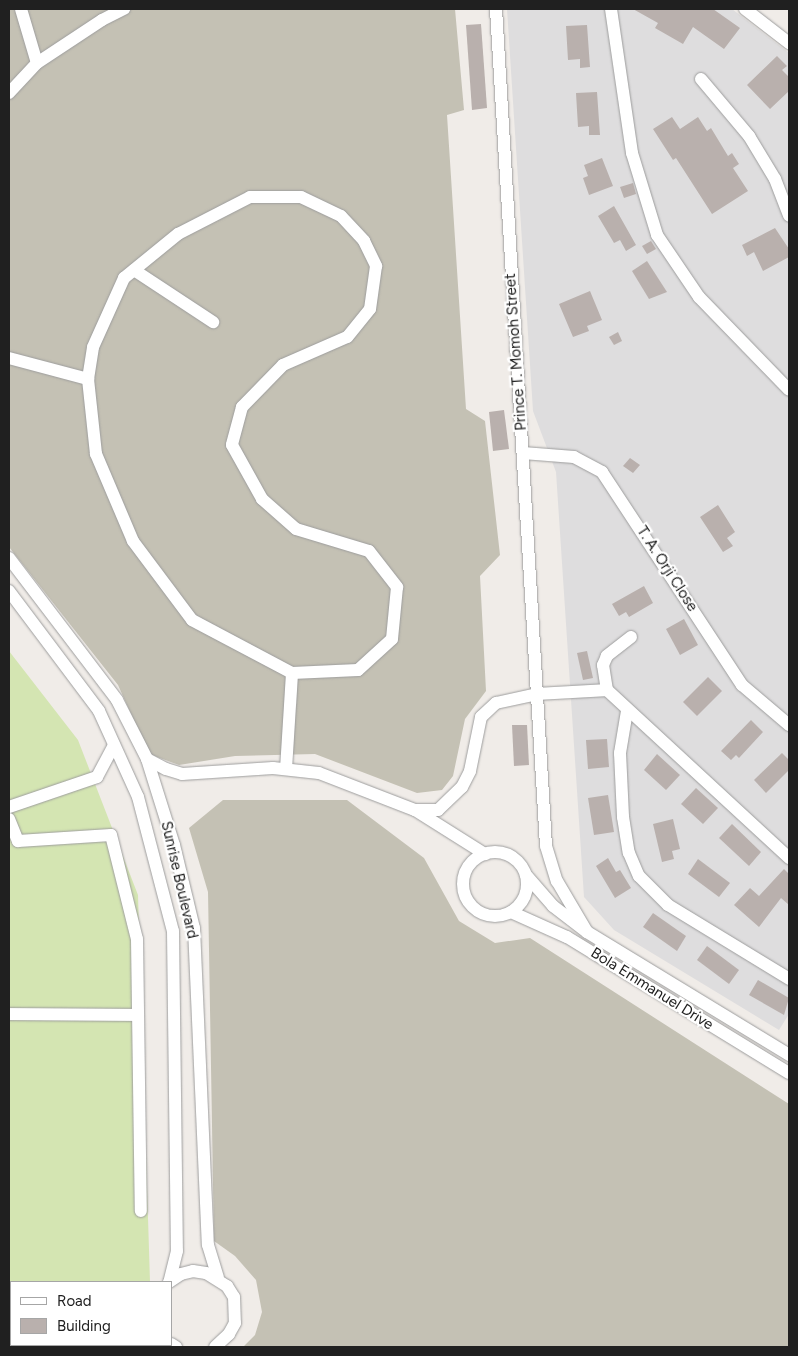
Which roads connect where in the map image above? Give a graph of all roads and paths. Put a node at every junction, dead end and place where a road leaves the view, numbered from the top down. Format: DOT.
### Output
graph roads {
  1 [pos="21,9"];
  2 [pos="124,9"];
  3 [pos="496,9"];
  4 [pos="612,9"];
  5 [pos="745,9"];
  6 [pos="789,43"];
  7 [pos="37,63"];
  8 [pos="701,79"];
  9 [pos="9,93"];
  10 [pos="789,215"];
  11 [pos="134,270"];
  12 [pos="213,322"];
  13 [pos="9,358"];
  14 [pos="88,379"];
  15 [pos="787,381"];
  16 [pos="523,453"];
  17 [pos="9,558"];
  18 [pos="9,591"];
  19 [pos="631,636"];
  20 [pos="292,673"];
  21 [pos="607,690"];
  22 [pos="538,694"];
  23 [pos="627,711"];
  24 [pos="789,725"];
  25 [pos="114,744"];
  26 [pos="147,759"];
  27 [pos="286,769"];
  28 [pos="9,807"];
  29 [pos="414,810"];
  30 [pos="9,819"];
  31 [pos="485,854"];
  32 [pos="789,858"];
  33 [pos="526,875"];
  34 [pos="511,912"];
  35 [pos="587,932"];
  36 [pos="789,978"];
  37 [pos="9,1014"];
  38 [pos="138,1015"];
  39 [pos="789,1055"];
  40 [pos="789,1073"];
  41 [pos="141,1211"];
  42 [pos="218,1278"];
  43 [pos="170,1281"];
  44 [pos="218,1346"];
  1 -- 7 [label="street"];
  2 -- 7 [label="street"];
  3 -- 16 [label="street, Prince T. Momoh Street"];
  4 -- 15 [label="street"];
  5 -- 6 [label="street"];
  7 -- 9 [label="street"];
  8 -- 10 [label="street"];
  11 -- 12 [label="street"];
  11 -- 14 [label="street"];
  11 -- 20 [label="street"];
  13 -- 14 [label="street"];
  14 -- 20 [label="street"];
  16 -- 22 [label="street, Prince T. Momoh Street"];
  16 -- 24 [label="street, T. A. Orji Close"];
  17 -- 26 [label="street, Sunrise Boulevard"];
  18 -- 25 [label="street, Sunrise Boulevard"];
  19 -- 21 [label="street"];
  20 -- 27 [label="street"];
  21 -- 22 [label="street"];
  21 -- 23 [label="street"];
  22 -- 29 [label="street"];
  22 -- 35 [label="street, Prince T. Momoh Street"];
  23 -- 32 [label="street"];
  23 -- 36 [label="street"];
  25 -- 28 [label="street"];
  25 -- 43 [label="street, Sunrise Boulevard"];
  26 -- 27 [label="street"];
  26 -- 42 [label="street, Sunrise Boulevard"];
  27 -- 29 [label="street"];
  29 -- 31 [label="street"];
  30 -- 38 [label="street"];
  31 -- 33 [label="street"];
  31 -- 34 [label="street"];
  33 -- 34 [label="street"];
  33 -- 35 [label="street, Bola Emmanuel Drive"];
  34 -- 40 [label="street, Bola Emmanuel Drive"];
  35 -- 39 [label="street, Bola Emmanuel Drive"];
  37 -- 38 [label="street"];
  38 -- 41 [label="street"];
  42 -- 43 [label="street"];
  42 -- 44 [label="street"];
}
